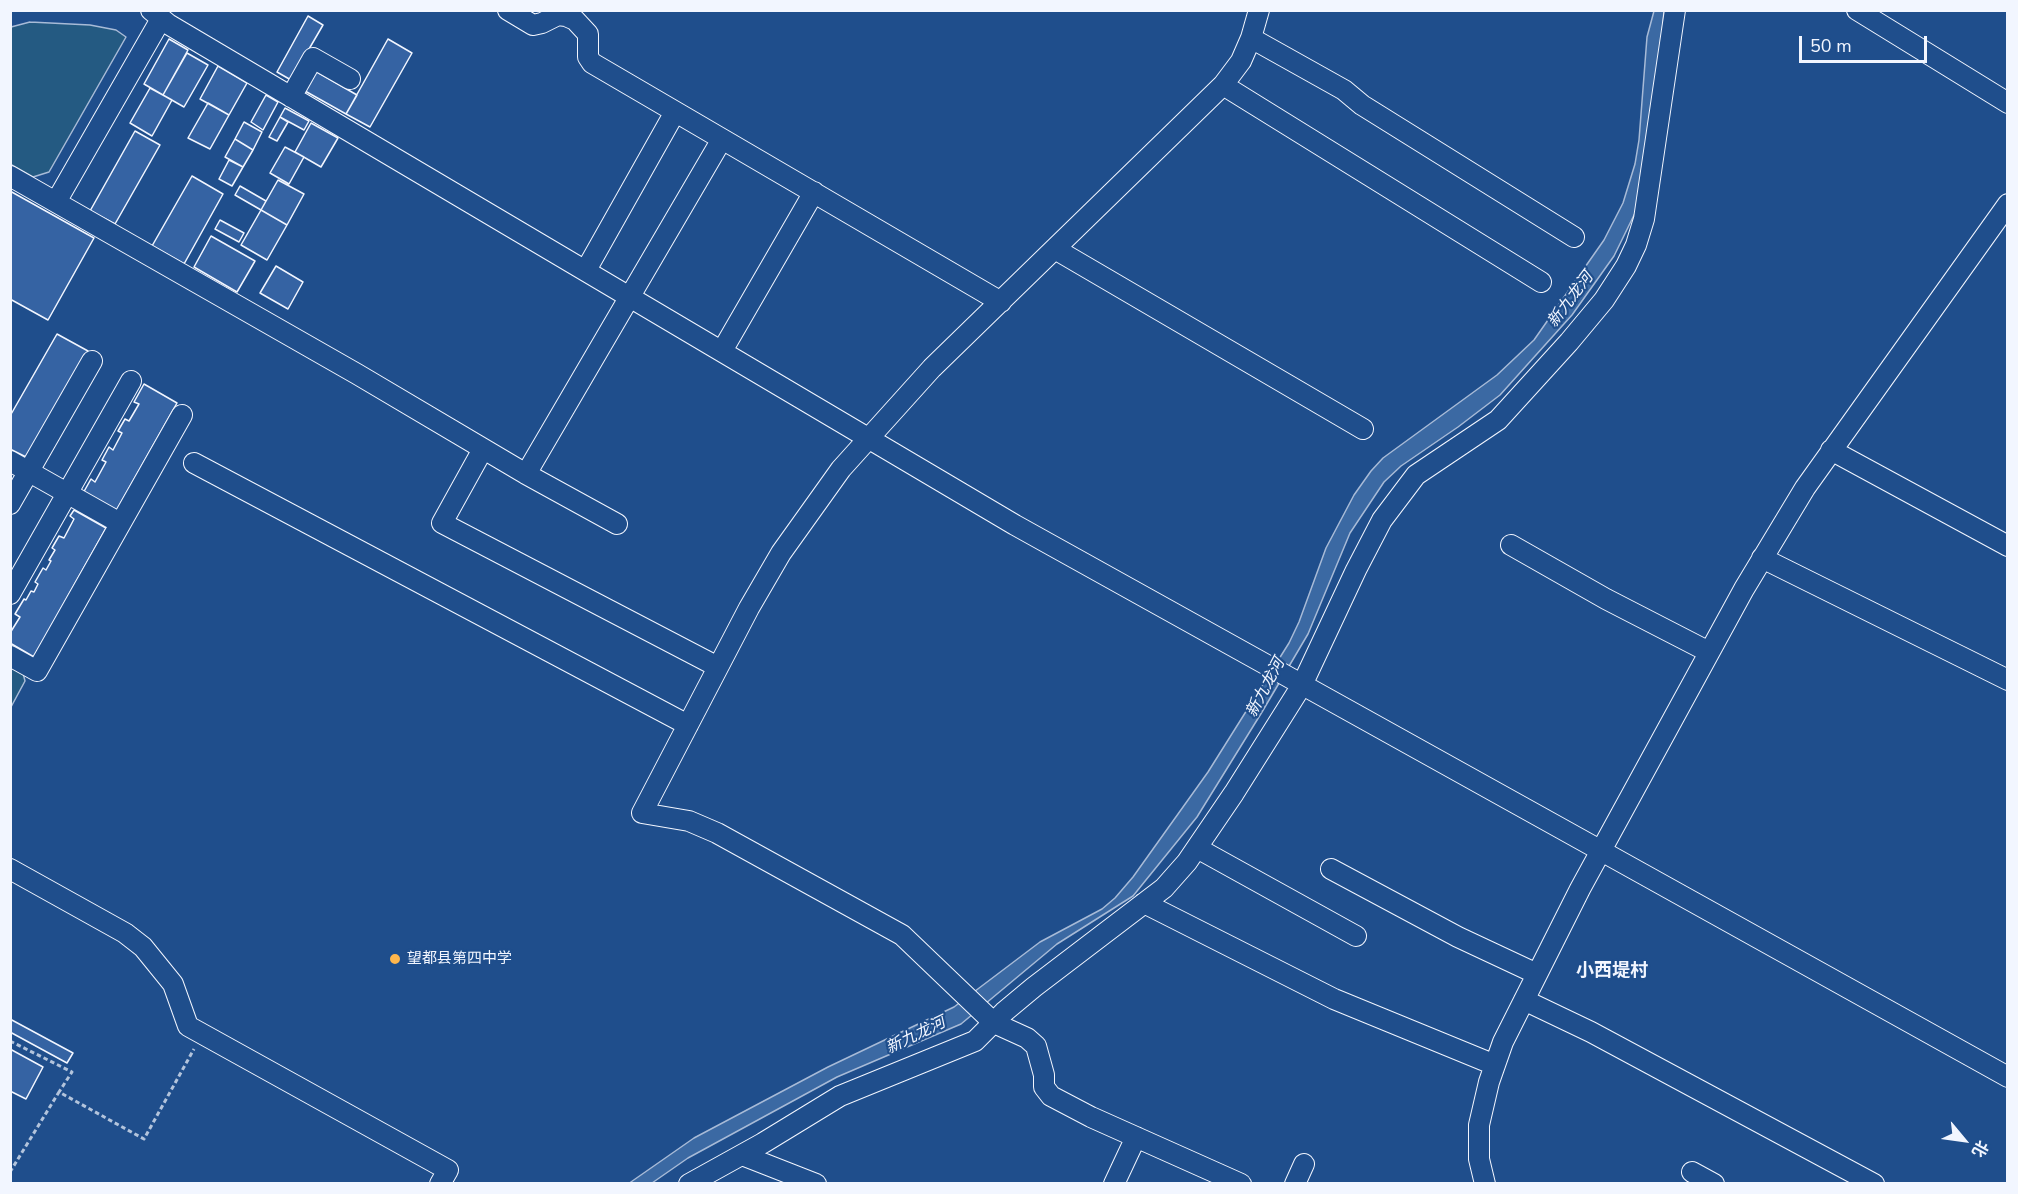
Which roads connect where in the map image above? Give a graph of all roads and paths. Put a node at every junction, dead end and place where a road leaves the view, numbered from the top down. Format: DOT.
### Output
graph roads {
  1 [pos="508,10"];
  2 [pos="1259,10"];
  3 [pos="1675,10"];
  4 [pos="1857,10"];
  5 [pos="156,15"];
  6 [pos="1251,38"];
  7 [pos="350,79"];
  8 [pos="1223,86"];
  9 [pos="291,97"];
  10 [pos="2007,103"];
  11 [pos="675,112"];
  12 [pos="722,139"];
  13 [pos="10,176"];
  14 [pos="814,192"];
  15 [pos="56,202"];
  16 [pos="2007,204"];
  17 [pos="1574,237"];
  18 [pos="1055,249"];
  19 [pos="586,270"];
  20 [pos="1541,282"];
  21 [pos="630,296"];
  22 [pos="1001,302"];
  23 [pos="722,351"];
  24 [pos="92,361"];
  25 [pos="131,381"];
  26 [pos="182,415"];
  27 [pos="1363,429"];
  28 [pos="869,438"];
  29 [pos="483,449"];
  30 [pos="1831,450"];
  31 [pos="10,461"];
  32 [pos="194,463"];
  33 [pos="29,471"];
  34 [pos="526,474"];
  35 [pos="68,493"];
  36 [pos="10,504"];
  37 [pos="120,523"];
  38 [pos="617,524"];
  39 [pos="1511,545"];
  40 [pos="2007,546"];
  41 [pos="1762,558"];
  42 [pos="10,594"];
  43 [pos="1709,652"];
  44 [pos="10,656"];
  45 [pos="718,667"];
  46 [pos="2007,681"];
  47 [pos="1302,685"];
  48 [pos="688,725"];
  49 [pos="1197,848"];
  50 [pos="1601,851"];
  51 [pos="10,869"];
  52 [pos="1330,869"];
  53 [pos="1144,903"];
  54 [pos="1356,936"];
  55 [pos="1537,974"];
  56 [pos="1524,1000"];
  57 [pos="994,1023"];
  58 [pos="202,1034"];
  59 [pos="10,1041"];
  60 [pos="1495,1065"];
  61 [pos="2007,1077"];
  62 [pos="59,1092"];
  63 [pos="1136,1137"];
  64 [pos="742,1155"];
  65 [pos="1304,1164"];
  66 [pos="10,1172"];
  67 [pos="1692,1172"];
  68 [pos="444,1177"];
  69 [pos="689,1184"];
  70 [pos="816,1184"];
  71 [pos="1114,1184"];
  72 [pos="1241,1184"];
  73 [pos="1295,1184"];
  74 [pos="1485,1184"];
  75 [pos="1714,1184"];
  76 [pos="1874,1184"];
  1 -- 11 [label="street"];
  2 -- 6 [label="street"];
  3 -- 47 [label="street"];
  4 -- 10 [label="street"];
  5 -- 9 [label="street"];
  5 -- 15 [label="street"];
  6 -- 8 [label="street"];
  6 -- 17 [label="street"];
  7 -- 9 [label="street"];
  8 -- 18 [label="street"];
  8 -- 20 [label="street"];
  9 -- 19 [label="street"];
  11 -- 12 [label="street"];
  11 -- 19 [label="street"];
  12 -- 14 [label="street"];
  12 -- 21 [label="street"];
  13 -- 15 [label="street"];
  14 -- 22 [label="street"];
  14 -- 23 [label="street"];
  15 -- 29 [label="street"];
  16 -- 30 [label="street"];
  18 -- 22 [label="street"];
  18 -- 27 [label="street"];
  19 -- 21 [label="street"];
  21 -- 23 [label="street"];
  21 -- 34 [label="street"];
  22 -- 28 [label="street"];
  23 -- 28 [label="street"];
  24 -- 33 [label="street"];
  25 -- 35 [label="street"];
  26 -- 37 [label="street"];
  28 -- 45 [label="street"];
  28 -- 47 [label="street"];
  29 -- 34 [label="street"];
  29 -- 45 [label="street"];
  30 -- 40 [label="street"];
  30 -- 41 [label="street"];
  31 -- 33 [label="street"];
  32 -- 48 [label="street"];
  33 -- 35 [label="street"];
  33 -- 36 [label="street"];
  34 -- 38 [label="street"];
  35 -- 37 [label="street"];
  35 -- 42 [label="street"];
  37 -- 44 [label="street"];
  39 -- 43 [label="street"];
  41 -- 43 [label="street"];
  41 -- 46 [label="street"];
  43 -- 50 [label="street"];
  45 -- 48 [label="street"];
  47 -- 49 [label="street"];
  47 -- 50 [label="street"];
  48 -- 57 [label="street"];
  49 -- 53 [label="street"];
  49 -- 54 [label="street"];
  50 -- 55 [label="street"];
  50 -- 61 [label="street"];
  51 -- 58 [label="street"];
  52 -- 55 [label="street"];
  53 -- 57 [label="street"];
  53 -- 60 [label="street"];
  55 -- 56 [label="street"];
  56 -- 60 [label="street"];
  56 -- 76 [label="street"];
  57 -- 63 [label="street"];
  57 -- 64 [label="street"];
  58 -- 62 [label="path"];
  58 -- 68 [label="street"];
  59 -- 62 [label="path"];
  60 -- 74 [label="street"];
  62 -- 66 [label="path"];
  63 -- 71 [label="street"];
  63 -- 72 [label="street"];
  64 -- 69 [label="street"];
  64 -- 70 [label="street"];
  65 -- 73 [label="street"];
  67 -- 75 [label="street"];
}
